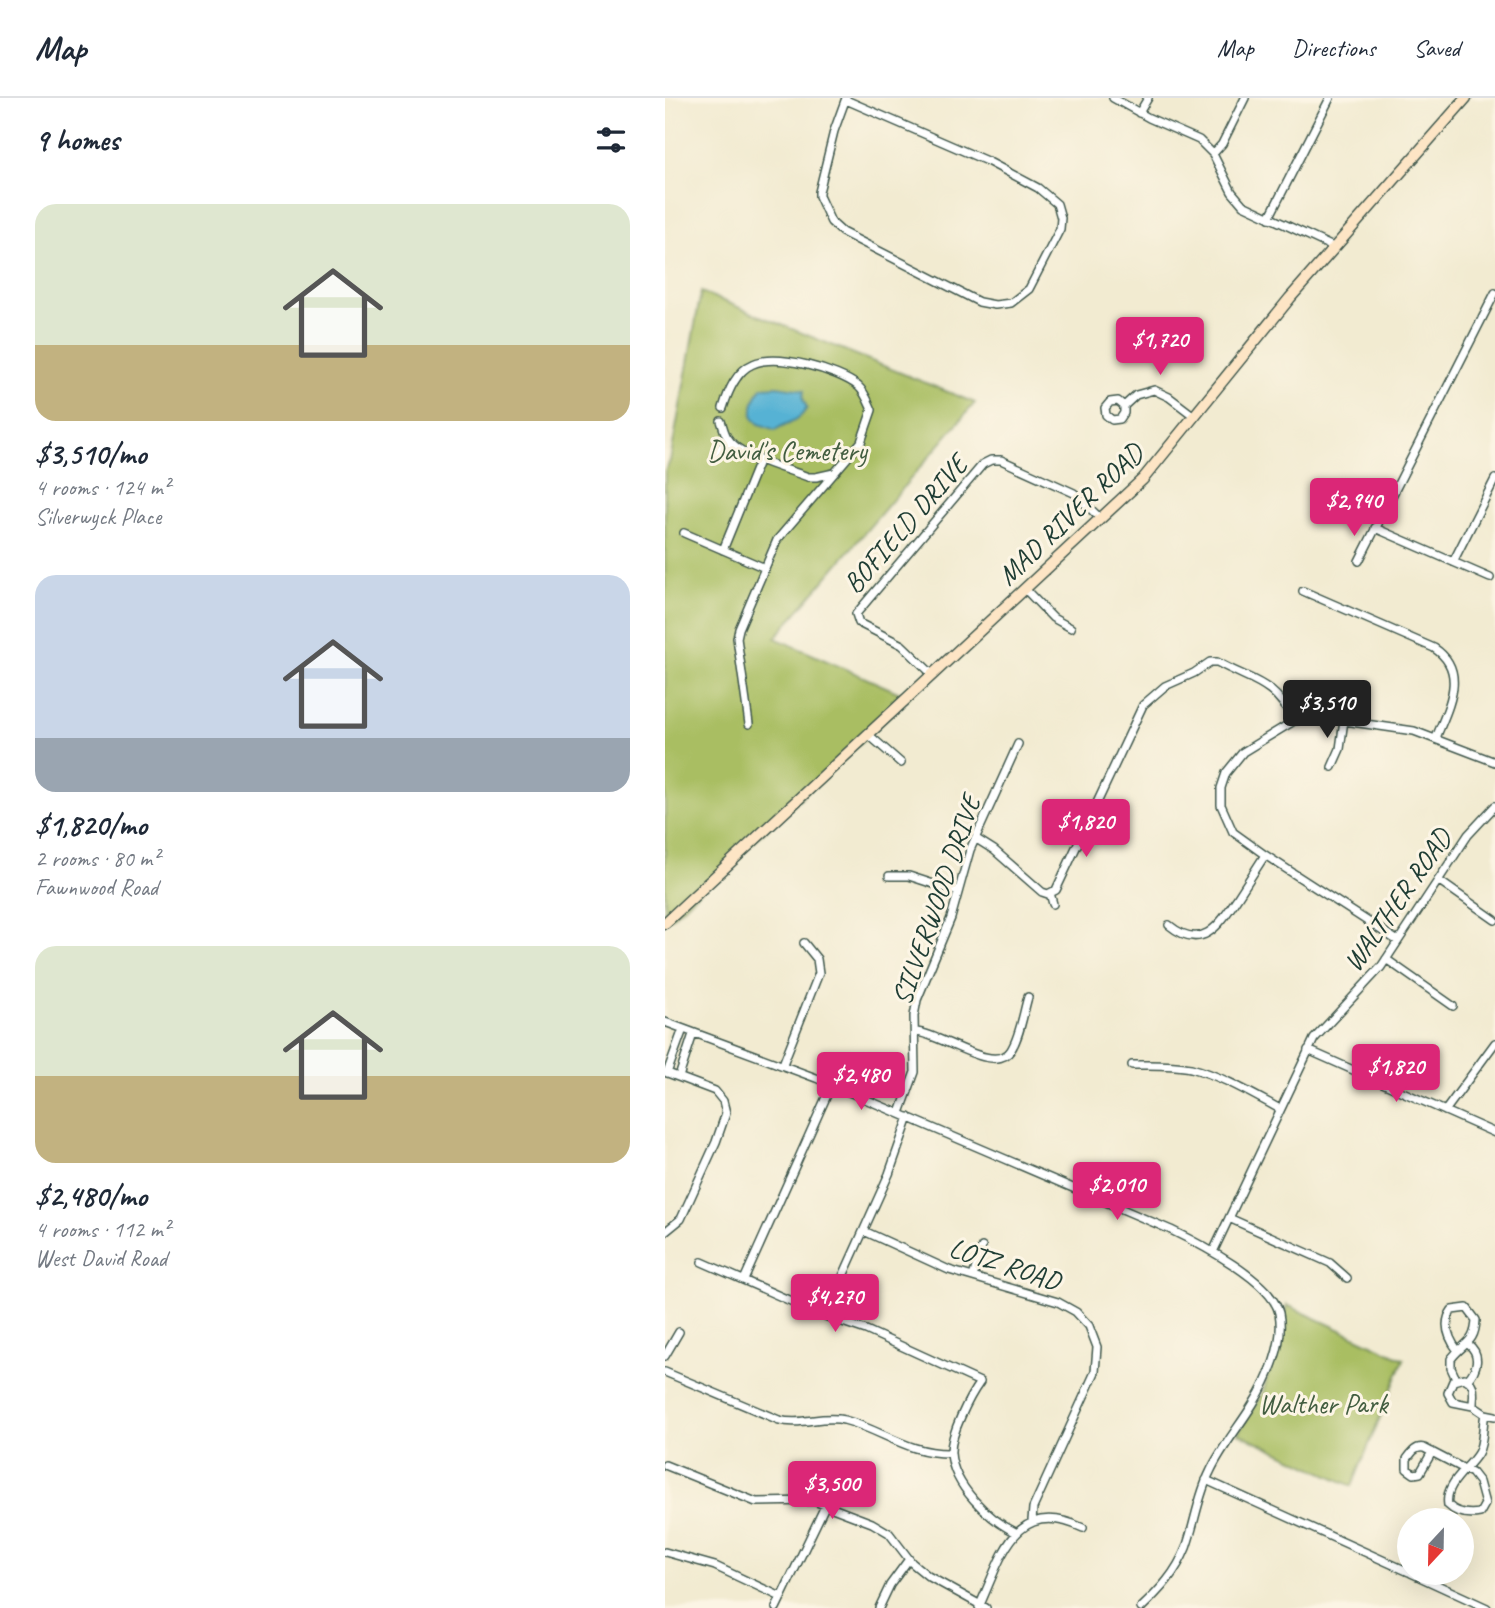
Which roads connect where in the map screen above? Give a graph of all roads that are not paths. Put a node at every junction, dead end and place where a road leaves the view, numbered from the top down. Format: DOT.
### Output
graph roads {
  1 [pos="1113,98"];
  2 [pos="1148,98"];
  3 [pos="1245,98"];
  4 [pos="1330,98"];
  5 [pos="1465,98"];
  6 [pos="846,99"];
  7 [pos="1139,113"];
  8 [pos="1213,154"];
  9 [pos="1269,218"];
  10 [pos="1333,247"];
  11 [pos="1495,293"];
  12 [pos="1123,406"];
  13 [pos="723,408"];
  14 [pos="1194,416"];
  15 [pos="721,421"];
  16 [pos="732,443"];
  17 [pos="716,453"];
  18 [pos="760,459"];
  19 [pos="835,473"];
  20 [pos="813,477"];
  21 [pos="1495,479"];
  22 [pos="815,495"];
  23 [pos="1101,519"];
  24 [pos="1375,528"];
  25 [pos="684,533"];
  26 [pos="723,550"];
  27 [pos="1359,561"];
  28 [pos="1453,562"];
  29 [pos="765,568"];
  30 [pos="1490,578"];
  31 [pos="1025,589"];
  32 [pos="1303,591"];
  33 [pos="1071,628"];
  34 [pos="933,675"];
  35 [pos="1344,720"];
  36 [pos="1294,721"];
  37 [pos="749,724"];
  38 [pos="869,736"];
  39 [pos="1436,738"];
  40 [pos="1018,744"];
  41 [pos="1495,762"];
  42 [pos="901,763"];
  43 [pos="1332,767"];
  44 [pos="1495,806"];
  45 [pos="975,838"];
  46 [pos="1265,855"];
  47 [pos="890,876"];
  48 [pos="1438,880"];
  49 [pos="958,892"];
  50 [pos="1049,893"];
  51 [pos="1053,904"];
  52 [pos="1495,920"];
  53 [pos="665,923"];
  54 [pos="1170,925"];
  55 [pos="1398,941"];
  56 [pos="804,943"];
  57 [pos="1386,959"];
  58 [pos="1028,998"];
  59 [pos="1453,1006"];
  60 [pos="665,1022"];
  61 [pos="683,1029"];
  62 [pos="915,1032"];
  63 [pos="693,1034"];
  64 [pos="1495,1043"];
  65 [pos="1308,1050"];
  66 [pos="783,1065"];
  67 [pos="1132,1065"];
  68 [pos="666,1072"];
  69 [pos="678,1077"];
  70 [pos="832,1084"];
  71 [pos="1280,1109"];
  72 [pos="1445,1111"];
  73 [pos="901,1113"];
  74 [pos="909,1117"];
  75 [pos="1495,1133"];
  76 [pos="1229,1218"];
  77 [pos="864,1231"];
  78 [pos="665,1232"];
  79 [pos="982,1247"];
  80 [pos="1213,1252"];
  81 [pos="702,1262"];
  82 [pos="973,1277"];
  83 [pos="1347,1278"];
  84 [pos="744,1280"];
  85 [pos="825,1316"];
  86 [pos="679,1332"];
  87 [pos="1468,1344"];
  88 [pos="1458,1351"];
  89 [pos="665,1356"];
  90 [pos="665,1372"];
  91 [pos="989,1377"];
  92 [pos="1456,1379"];
  93 [pos="1467,1380"];
  94 [pos="980,1382"];
  95 [pos="1473,1406"];
  96 [pos="1485,1414"];
  97 [pos="1495,1416"];
  98 [pos="1432,1452"];
  99 [pos="951,1453"];
  100 [pos="665,1465"];
  101 [pos="1466,1468"];
  102 [pos="1206,1480"];
  103 [pos="827,1504"];
  104 [pos="1032,1521"];
  105 [pos="1083,1528"];
  106 [pos="1015,1532"];
  107 [pos="665,1552"];
  108 [pos="909,1559"];
  109 [pos="1397,1567"];
  110 [pos="1439,1586"];
  111 [pos="781,1597"];
  112 [pos="982,1607"];
  113 [pos="776,1608"];
  114 [pos="879,1608"];
  115 [pos="1142,1608"];
  116 [pos="1487,1608"];
  1 -- 7 [label="street"];
  2 -- 7 [label="street"];
  3 -- 8 [label="street"];
  4 -- 9 [label="street"];
  5 -- 10 [label="street, MAD RIVER ROAD"];
  6 -- 6 [label="street"];
  7 -- 8 [label="street"];
  8 -- 9 [label="street"];
  9 -- 10 [label="street"];
  10 -- 14 [label="street, MAD RIVER ROAD"];
  11 -- 24 [label="street"];
  12 -- 14 [label="street"];
  13 -- 19 [label="street"];
  14 -- 23 [label="street, MAD RIVER ROAD"];
  15 -- 16 [label="street"];
  16 -- 17 [label="street"];
  16 -- 18 [label="street"];
  18 -- 20 [label="street"];
  18 -- 26 [label="street"];
  19 -- 20 [label="street"];
  19 -- 22 [label="street"];
  20 -- 22 [label="street"];
  21 -- 28 [label="street"];
  22 -- 29 [label="street"];
  23 -- 31 [label="street, MAD RIVER ROAD"];
  23 -- 34 [label="street, BOFIELD DRIVE"];
  24 -- 27 [label="street"];
  24 -- 28 [label="street"];
  25 -- 26 [label="street"];
  26 -- 29 [label="street"];
  28 -- 30 [label="street"];
  29 -- 37 [label="street"];
  31 -- 33 [label="street"];
  31 -- 34 [label="street, MAD RIVER ROAD"];
  32 -- 39 [label="street"];
  34 -- 38 [label="street, MAD RIVER ROAD"];
  35 -- 36 [label="street"];
  35 -- 39 [label="street"];
  35 -- 43 [label="street"];
  36 -- 46 [label="street"];
  36 -- 50 [label="street"];
  38 -- 42 [label="street"];
  38 -- 53 [label="street, MAD RIVER ROAD"];
  39 -- 41 [label="street"];
  40 -- 45 [label="street, SILVERWOOD DRIVE"];
  44 -- 48 [label="street, WALTHER ROAD"];
  45 -- 49 [label="street, SILVERWOOD DRIVE"];
  45 -- 50 [label="street"];
  46 -- 54 [label="street"];
  46 -- 55 [label="street"];
  47 -- 49 [label="street"];
  48 -- 52 [label="street"];
  48 -- 55 [label="street, WALTHER ROAD"];
  49 -- 62 [label="street, SILVERWOOD DRIVE"];
  50 -- 51 [label="street"];
  55 -- 57 [label="street, WALTHER ROAD"];
  56 -- 66 [label="street"];
  57 -- 59 [label="street"];
  57 -- 65 [label="street, WALTHER ROAD"];
  58 -- 62 [label="street"];
  60 -- 61 [label="street"];
  61 -- 63 [label="street"];
  61 -- 68 [label="street"];
  62 -- 73 [label="street, SILVERWOOD DRIVE"];
  63 -- 66 [label="street"];
  63 -- 69 [label="street"];
  64 -- 72 [label="street"];
  65 -- 71 [label="street, WALTHER ROAD"];
  65 -- 72 [label="street"];
  66 -- 70 [label="street"];
  67 -- 71 [label="street"];
  68 -- 69 [label="street"];
  69 -- 78 [label="street"];
  70 -- 73 [label="street"];
  70 -- 84 [label="street"];
  71 -- 76 [label="street, WALTHER ROAD"];
  72 -- 75 [label="street"];
  73 -- 74 [label="street"];
  74 -- 77 [label="street"];
  74 -- 80 [label="street"];
  76 -- 80 [label="street, WALTHER ROAD"];
  76 -- 83 [label="street"];
  77 -- 82 [label="street, LOTZ ROAD"];
  77 -- 85 [label="street"];
  79 -- 82 [label="street"];
  80 -- 102 [label="street"];
  81 -- 84 [label="street"];
  82 -- 104 [label="street, LOTZ ROAD"];
  84 -- 85 [label="street"];
  85 -- 94 [label="street"];
  86 -- 89 [label="street"];
  87 -- 88 [label="street"];
  87 -- 88 [label="street"];
  87 -- 93 [label="street"];
  88 -- 92 [label="street"];
  90 -- 99 [label="street"];
  91 -- 94 [label="street"];
  92 -- 93 [label="street"];
  92 -- 95 [label="street"];
  93 -- 95 [label="street"];
  94 -- 99 [label="street"];
  95 -- 96 [label="street"];
  96 -- 97 [label="street"];
  96 -- 101 [label="street"];
  98 -- 101 [label="street"];
  99 -- 106 [label="street"];
  100 -- 103 [label="street"];
  101 -- 101 [label="street"];
  102 -- 109 [label="street"];
  102 -- 115 [label="street"];
  103 -- 108 [label="street"];
  103 -- 111 [label="street"];
  104 -- 105 [label="street"];
  104 -- 106 [label="street"];
  106 -- 112 [label="street"];
  107 -- 111 [label="street"];
  108 -- 112 [label="street"];
  108 -- 114 [label="street"];
  110 -- 116 [label="street"];
  111 -- 113 [label="street"];
}
